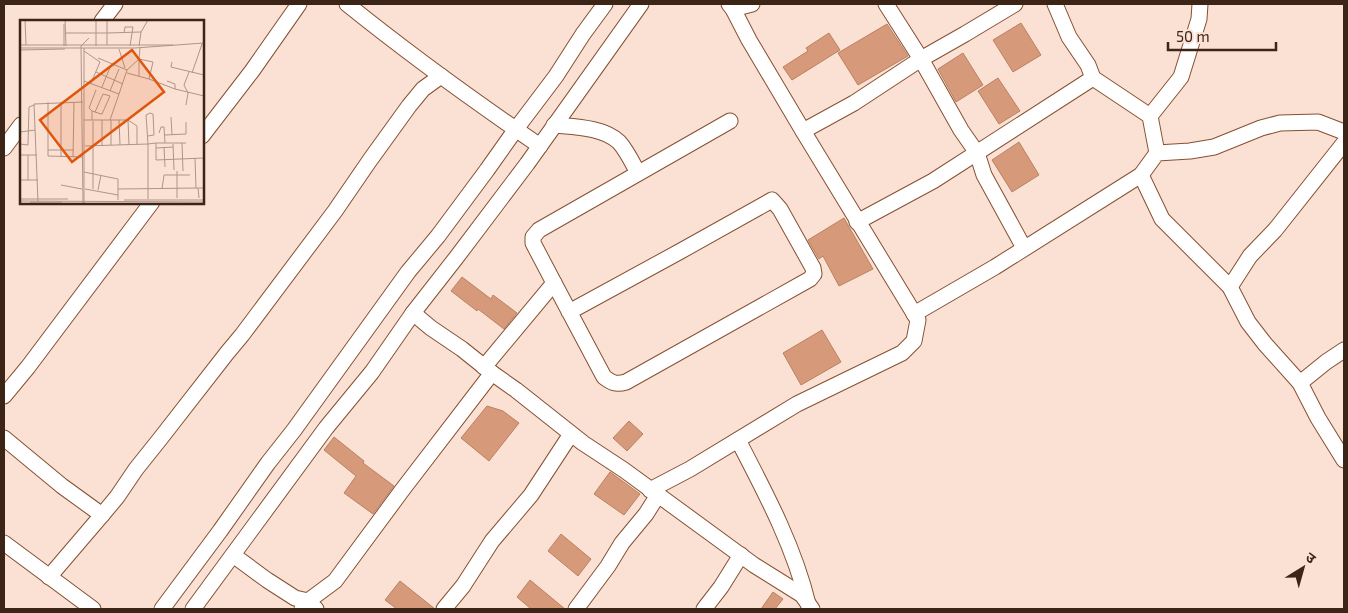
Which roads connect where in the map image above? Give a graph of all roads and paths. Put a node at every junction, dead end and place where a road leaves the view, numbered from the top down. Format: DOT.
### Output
graph roads {
  1 [pos="115,4"];
  2 [pos="299,4"];
  3 [pos="347,4"];
  4 [pos="605,4"];
  5 [pos="641,4"];
  6 [pos="752,4"];
  7 [pos="886,4"];
  8 [pos="1015,4"];
  9 [pos="1055,4"];
  10 [pos="1200,4"];
  11 [pos="731,6"];
  12 [pos="103,20"];
  13 [pos="920,59"];
  14 [pos="441,76"];
  15 [pos="1093,78"];
  16 [pos="1150,116"];
  17 [pos="730,120"];
  18 [pos="554,125"];
  19 [pos="20,126"];
  20 [pos="516,130"];
  21 [pos="803,131"];
  22 [pos="1344,132"];
  23 [pos="204,133"];
  24 [pos="1344,143"];
  25 [pos="540,146"];
  26 [pos="4,148"];
  27 [pos="977,153"];
  28 [pos="1157,153"];
  29 [pos="638,173"];
  30 [pos="1141,175"];
  31 [pos="150,204"];
  32 [pos="857,222"];
  33 [pos="1024,248"];
  34 [pos="554,283"];
  35 [pos="1230,287"];
  36 [pos="569,312"];
  37 [pos="413,313"];
  38 [pos="914,314"];
  39 [pos="1344,350"];
  40 [pos="488,370"];
  41 [pos="1300,383"];
  42 [pos="4,396"];
  43 [pos="571,434"];
  44 [pos="4,438"];
  45 [pos="738,440"];
  46 [pos="1344,460"];
  47 [pos="654,492"];
  48 [pos="102,515"];
  49 [pos="4,543"];
  50 [pos="741,555"];
  51 [pos="233,556"];
  52 [pos="49,577"];
  53 [pos="309,606"];
  54 [pos="810,607"];
  55 [pos="93,609"];
  56 [pos="162,609"];
  57 [pos="193,609"];
  58 [pos="444,609"];
  59 [pos="576,609"];
  60 [pos="704,609"];
  1 -- 12 [label="street"];
  2 -- 23 [label="street"];
  3 -- 14 [label="street"];
  4 -- 20 [label="street"];
  5 -- 18 [label="street"];
  6 -- 11 [label="street"];
  7 -- 13 [label="street"];
  8 -- 13 [label="street"];
  9 -- 15 [label="street"];
  10 -- 16 [label="street"];
  11 -- 21 [label="street"];
  13 -- 21 [label="street"];
  13 -- 27 [label="street"];
  14 -- 20 [label="street"];
  14 -- 48 [label="street"];
  15 -- 16 [label="street"];
  15 -- 27 [label="street"];
  16 -- 28 [label="street"];
  17 -- 29 [label="street"];
  18 -- 25 [label="street"];
  18 -- 29 [label="street"];
  19 -- 26 [label="street"];
  20 -- 25 [label="street"];
  20 -- 56 [label="street"];
  21 -- 32 [label="street"];
  22 -- 28 [label="street"];
  24 -- 35 [label="street"];
  25 -- 37 [label="street"];
  27 -- 32 [label="street"];
  27 -- 33 [label="street"];
  28 -- 30 [label="street"];
  29 -- 34 [label="street"];
  30 -- 33 [label="street"];
  30 -- 35 [label="street"];
  31 -- 42 [label="street"];
  32 -- 38 [label="street"];
  33 -- 38 [label="street"];
  34 -- 36 [label="street"];
  34 -- 40 [label="street"];
  35 -- 41 [label="street"];
  36 -- 36 [label="street"];
  37 -- 40 [label="street"];
  37 -- 51 [label="street"];
  38 -- 45 [label="street"];
  39 -- 41 [label="street"];
  40 -- 43 [label="street"];
  40 -- 53 [label="street"];
  41 -- 46 [label="street"];
  43 -- 47 [label="street"];
  43 -- 58 [label="street"];
  44 -- 48 [label="street"];
  45 -- 47 [label="street"];
  45 -- 54 [label="street"];
  47 -- 50 [label="street"];
  47 -- 59 [label="street"];
  48 -- 52 [label="street"];
  49 -- 52 [label="street"];
  50 -- 54 [label="street"];
  50 -- 60 [label="street"];
  51 -- 53 [label="street"];
  51 -- 57 [label="street"];
  52 -- 55 [label="street"];
}
